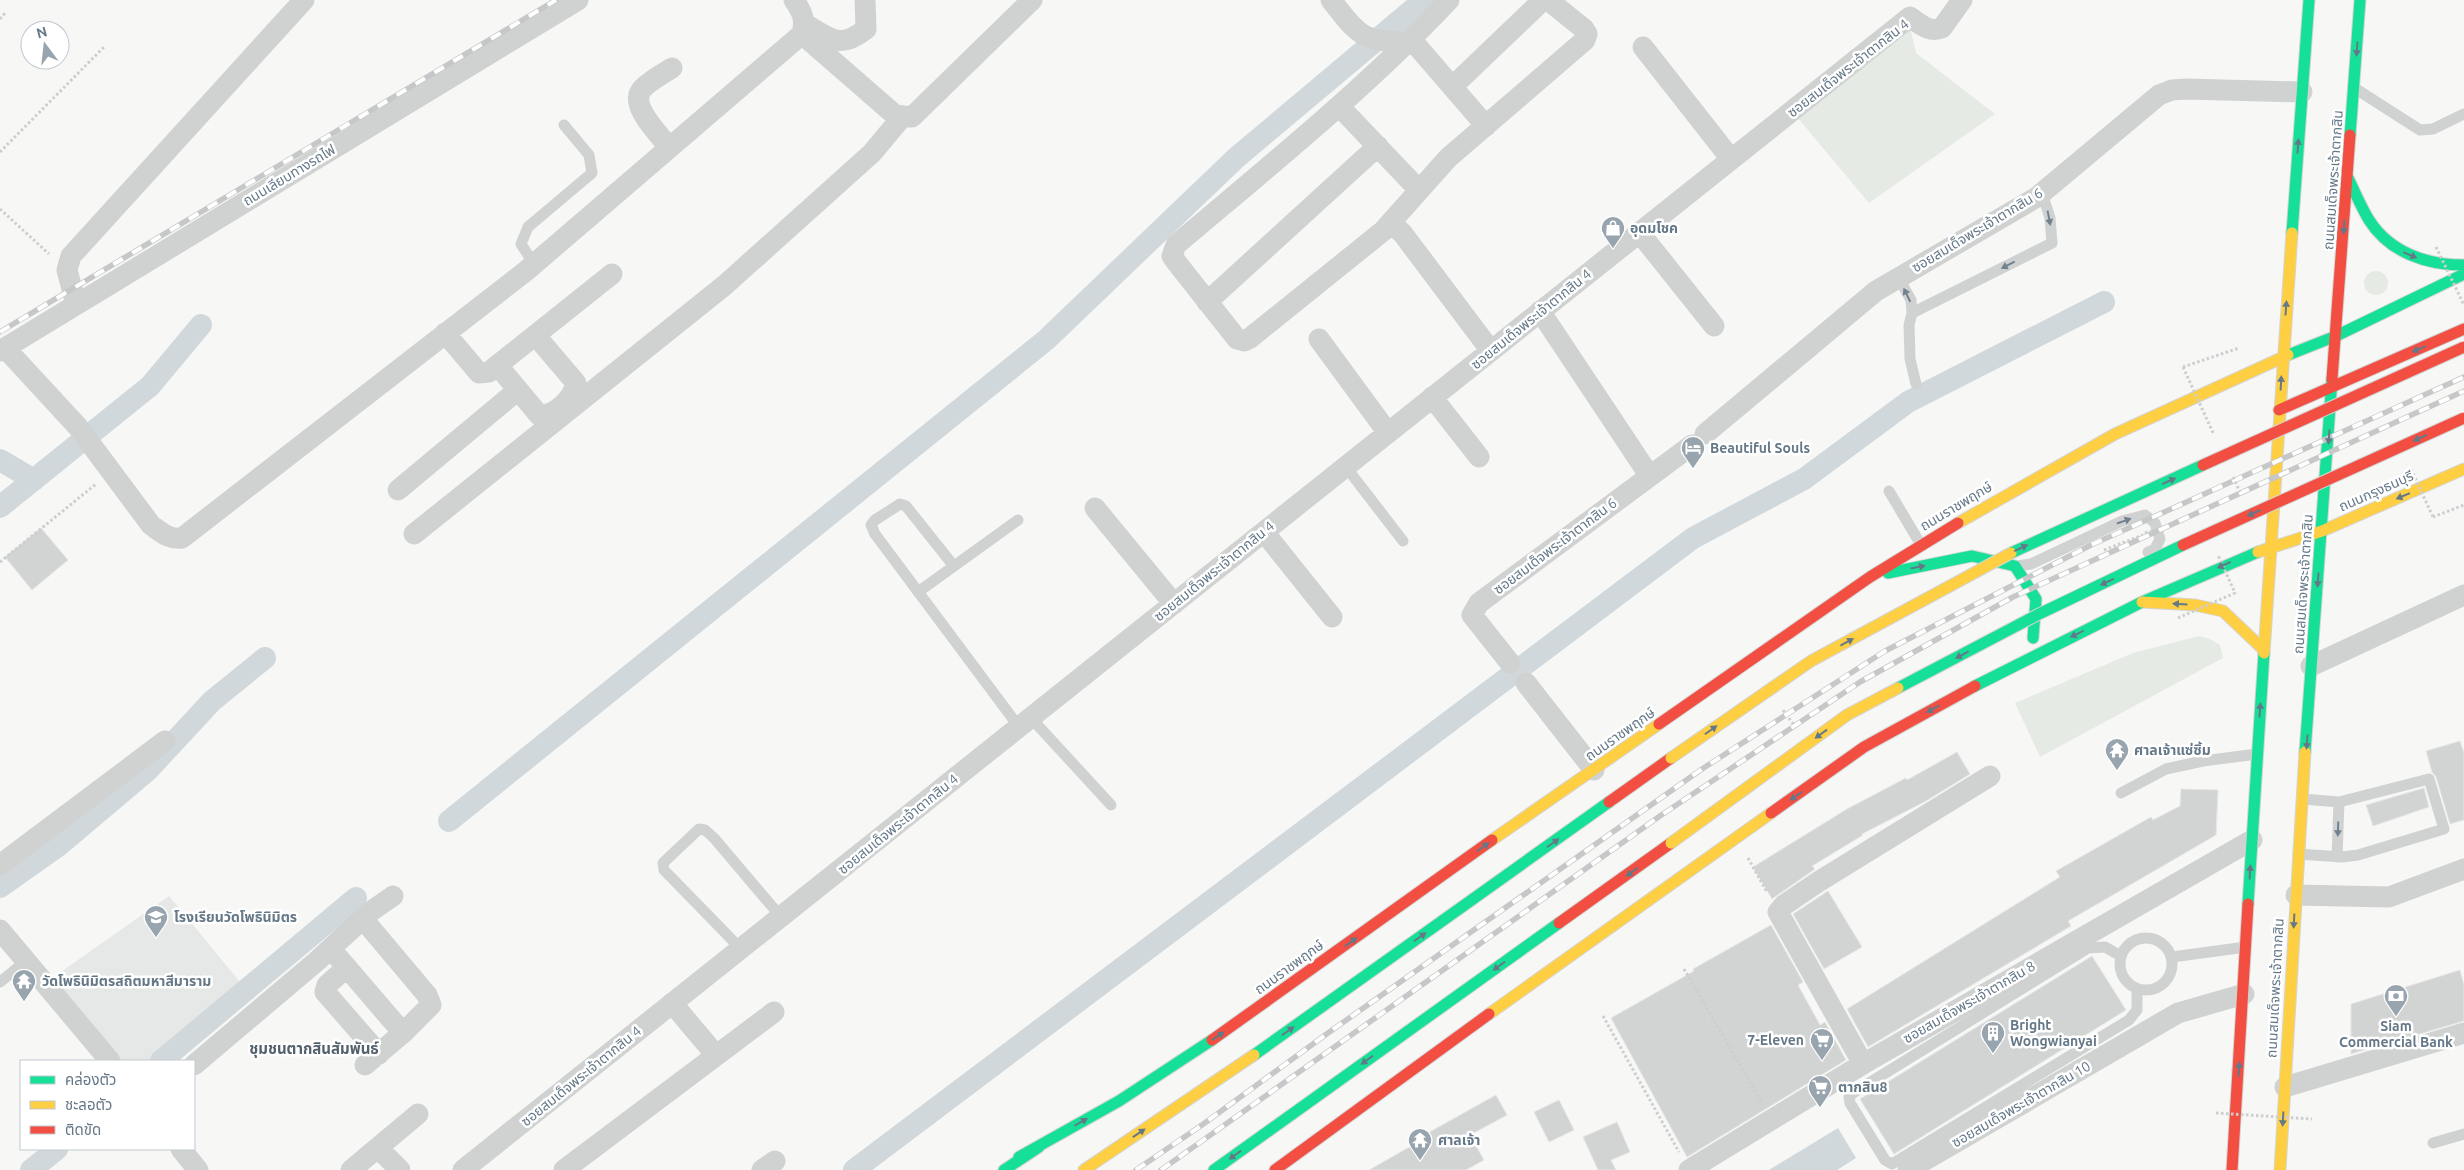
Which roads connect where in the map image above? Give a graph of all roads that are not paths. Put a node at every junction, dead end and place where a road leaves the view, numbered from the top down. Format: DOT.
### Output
graph roads {
  1 [pos="304,0"];
  2 [pos="578,0"];
  3 [pos="794,0"];
  4 [pos="865,0"];
  5 [pos="1032,0"];
  6 [pos="1331,0"];
  7 [pos="1449,0"];
  8 [pos="1544,0"];
  9 [pos="1548,0"];
  10 [pos="1962,0"];
  11 [pos="2309,0"];
  12 [pos="2360,0"];
  13 [pos="1907,8"];
  14 [pos="803,29"];
  15 [pos="1408,42"];
  16 [pos="1643,47"];
  17 [pos="672,68"];
  18 [pos="1452,87"];
  19 [pos="2354,88"];
  20 [pos="2302,92"];
  21 [pos="1339,106"];
  22 [pos="2464,114"];
  23 [pos="902,117"];
  24 [pos="564,125"];
  25 [pos="1486,126"];
  26 [pos="1378,146"];
  27 [pos="669,147"];
  28 [pos="1731,159"];
  29 [pos="2348,178"];
  30 [pos="1419,190"];
  31 [pos="2042,193"];
  32 [pos="1391,222"];
  33 [pos="1639,232"];
  34 [pos="534,264"];
  35 [pos="2464,265"];
  36 [pos="612,274"];
  37 [pos="2464,274"];
  38 [pos="1898,277"];
  39 [pos="1208,302"];
  40 [pos="76,304"];
  41 [pos="1540,311"];
  42 [pos="1912,313"];
  43 [pos="1714,326"];
  44 [pos="2464,329"];
  45 [pos="445,333"];
  46 [pos="536,336"];
  47 [pos="2336,336"];
  48 [pos="1319,339"];
  49 [pos="2464,347"];
  50 [pos="2,349"];
  51 [pos="1491,351"];
  52 [pos="2282,357"];
  53 [pos="498,366"];
  54 [pos="1916,384"];
  55 [pos="2333,386"];
  56 [pos="518,390"];
  57 [pos="1432,397"];
  58 [pos="2279,410"];
  59 [pos="2464,418"];
  60 [pos="1388,433"];
  61 [pos="1479,457"];
  62 [pos="1346,467"];
  63 [pos="2464,469"];
  64 [pos="1649,475"];
  65 [pos="398,490"];
  66 [pos="1889,491"];
  67 [pos="1095,508"];
  68 [pos="1018,520"];
  69 [pos="2322,531"];
  70 [pos="1264,532"];
  71 [pos="414,534"];
  72 [pos="1403,541"];
  73 [pos="1921,545"];
  74 [pos="2270,548"];
  75 [pos="953,565"];
  76 [pos="2015,566"];
  77 [pos="1870,577"];
  78 [pos="918,592"];
  79 [pos="2464,594"];
  80 [pos="2142,602"];
  81 [pos="1174,604"];
  82 [pos="1332,617"];
  83 [pos="2034,623"];
  84 [pos="2264,650"];
  85 [pos="1510,663"];
  86 [pos="2311,666"];
  87 [pos="2000,672"];
  88 [pos="1526,683"];
  89 [pos="1025,722"];
  90 [pos="165,742"];
  91 [pos="2257,754"];
  92 [pos="1594,770"];
  93 [pos="1990,776"];
  94 [pos="2120,792"];
  95 [pos="2303,798"];
  96 [pos="2339,802"];
  97 [pos="1111,805"];
  98 [pos="2252,840"];
  99 [pos="2298,854"];
  100 [pos="2337,857"];
  101 [pos="0,865"];
  102 [pos="2464,869"];
  103 [pos="2296,895"];
  104 [pos="394,896"];
  105 [pos="781,917"];
  106 [pos="363,919"];
  107 [pos="0,930"];
  108 [pos="2246,947"];
  109 [pos="331,949"];
  110 [pos="741,949"];
  111 [pos="2121,956"];
  112 [pos="2172,957"];
  113 [pos="26,961"];
  114 [pos="346,968"];
  115 [pos="0,982"];
  116 [pos="2137,989"];
  117 [pos="2244,994"];
  118 [pos="672,1003"];
  119 [pos="774,1012"];
  120 [pos="403,1033"];
  121 [pos="2464,1033"];
  122 [pos="715,1054"];
  123 [pos="109,1060"];
  124 [pos="195,1064"];
  125 [pos="1862,1064"];
  126 [pos="2285,1087"];
  127 [pos="418,1114"];
  128 [pos="2464,1134"];
  129 [pos="2433,1143"];
  130 [pos="1039,1147"];
  131 [pos="378,1148"];
  132 [pos="1694,1169"];
  133 [pos="351,1170"];
  134 [pos="400,1170"];
  135 [pos="463,1170"];
  136 [pos="564,1170"];
  137 [pos="995,1170"];
  138 [pos="1004,1170"];
  139 [pos="1084,1170"];
  140 [pos="1214,1170"];
  141 [pos="1275,1170"];
  142 [pos="1908,1170"];
  143 [pos="2232,1170"];
  144 [pos="2280,1170"];
  1 -- 40 [label="street"];
  2 -- 40 [label="street, ถนนเลียบทางรถไฟ"];
  3 -- 14 [label="street"];
  4 -- 14 [label="street"];
  5 -- 23 [label="street"];
  6 -- 15 [label="street"];
  7 -- 15 [label="street"];
  8 -- 18 [label="street"];
  9 -- 25 [label="street"];
  10 -- 13 [label="street, ซอยสมเด็จพระเจ้าตากสิน 4"];
  11 -- 20 [label="main road"];
  12 -- 19 [label="main road, ถนนสมเด็จพระเจ้าตากสิน, one-way"];
  13 -- 28 [label="street, ซอยสมเด็จพระเจ้าตากสิน 4"];
  14 -- 23 [label="street"];
  14 -- 27 [label="street"];
  15 -- 18 [label="street"];
  15 -- 21 [label="street"];
  16 -- 28 [label="street"];
  17 -- 27 [label="street"];
  18 -- 25 [label="street"];
  19 -- 22 [label="lane"];
  19 -- 29 [label="main road, ถนนสมเด็จพระเจ้าตากสิน"];
  20 -- 31 [label="street, ซอยสมเด็จพระเจ้าตากสิน 6"];
  52 -- 20 [label="main road, one-way"];
  21 -- 26 [label="street"];
  21 -- 39 [label="street"];
  23 -- 71 [label="street"];
  24 -- 34 [label="lane"];
  25 -- 30 [label="street"];
  26 -- 30 [label="street"];
  26 -- 39 [label="street"];
  27 -- 34 [label="street"];
  28 -- 33 [label="street, ซอยสมเด็จพระเจ้าตากสิน 4"];
  29 -- 35 [label="main road, one-way"];
  29 -- 47 [label="main road, ถนนสมเด็จพระเจ้าตากสิน, one-way"];
  30 -- 32 [label="street"];
  31 -- 38 [label="street, ซอยสมเด็จพระเจ้าตากสิน 6"];
  31 -- 42 [label="lane, one-way"];
  32 -- 39 [label="street"];
  32 -- 51 [label="street"];
  33 -- 41 [label="street, ซอยสมเด็จพระเจ้าตากสิน 4"];
  33 -- 43 [label="street"];
  34 -- 45 [label="street"];
  36 -- 46 [label="street"];
  37 -- 47 [label="main road"];
  42 -- 38 [label="lane, one-way"];
  38 -- 64 [label="street, ซอยสมเด็จพระเจ้าตากสิน 6"];
  40 -- 50 [label="street, ถนนเลียบทางรถไฟ"];
  41 -- 51 [label="street, ซอยสมเด็จพระเจ้าตากสิน 4"];
  41 -- 64 [label="street"];
  42 -- 54 [label="lane"];
  44 -- 55 [label="main road, one-way"];
  45 -- 50 [label="street"];
  45 -- 53 [label="street"];
  46 -- 53 [label="street"];
  46 -- 56 [label="street"];
  47 -- 52 [label="main road"];
  47 -- 55 [label="main road, ถนนสมเด็จพระเจ้าตากสิน"];
  48 -- 60 [label="street"];
  139 -- 49 [label="main road, one-way, bridge"];
  51 -- 57 [label="street, ซอยสมเด็จพระเจ้าตากสิน 4"];
  58 -- 52 [label="main road, one-way"];
  52 -- 73 [label="main road, ถนนราชพฤกษ์"];
  53 -- 56 [label="street"];
  55 -- 58 [label="main road"];
  55 -- 69 [label="main road, ถนนสมเด็จพระเจ้าตากสิน, one-way"];
  56 -- 65 [label="street"];
  57 -- 60 [label="street, ซอยสมเด็จพระเจ้าตากสิน 4"];
  57 -- 61 [label="street"];
  58 -- 74 [label="main road"];
  59 -- 140 [label="main road, one-way, bridge"];
  60 -- 62 [label="street, ซอยสมเด็จพระเจ้าตากสิน 4"];
  62 -- 70 [label="street, ซอยสมเด็จพระเจ้าตากสิน 4"];
  62 -- 72 [label="lane"];
  63 -- 69 [label="main road, ถนนกรุงธนบุรี, one-way"];
  64 -- 85 [label="street, ซอยสมเด็จพระเจ้าตากสิน 6"];
  66 -- 73 [label="lane"];
  67 -- 81 [label="street"];
  68 -- 75 [label="lane"];
  69 -- 74 [label="main road, ถนนกรุงธนบุรี"];
  69 -- 86 [label="main road, ถนนสมเด็จพระเจ้าตากสิน, one-way"];
  70 -- 81 [label="street, ซอยสมเด็จพระเจ้าตากสิน 4"];
  70 -- 82 [label="street"];
  73 -- 77 [label="main road, ถนนราชพฤกษ์"];
  74 -- 80 [label="main road, one-way"];
  74 -- 84 [label="main road"];
  75 -- 78 [label="lane"];
  75 -- 78 [label="lane"];
  77 -- 76 [label="main road, one-way"];
  76 -- 83 [label="main road"];
  76 -- 83 [label="lane, one-way"];
  77 -- 92 [label="main road, ถนนราชพฤกษ์"];
  78 -- 89 [label="lane"];
  79 -- 86 [label="street"];
  84 -- 80 [label="main road, one-way"];
  80 -- 87 [label="main road, one-way"];
  81 -- 89 [label="street, ซอยสมเด็จพระเจ้าตากสิน 4"];
  83 -- 87 [label="main road"];
  91 -- 84 [label="main road, one-way"];
  86 -- 95 [label="main road, ถนนสมเด็จพระเจ้าตากสิน, one-way"];
  87 -- 141 [label="main road, one-way"];
  88 -- 92 [label="street"];
  89 -- 97 [label="lane"];
  89 -- 105 [label="street, ซอยสมเด็จพระเจ้าตากสิน 4"];
  90 -- 101 [label="street"];
  91 -- 94 [label="lane"];
  91 -- 98 [label="main road"];
  130 -- 92 [label="main road, ถนนราชพฤกษ์, one-way"];
  93 -- 125 [label="street"];
  95 -- 96 [label="lane"];
  95 -- 99 [label="main road, ถนนสมเด็จพระเจ้าตากสิน"];
  96 -- 100 [label="lane, one-way"];
  96 -- 100 [label="lane"];
  108 -- 98 [label="main road, one-way"];
  98 -- 125 [label="street, ซอยสมเด็จพระเจ้าตากสิน 8"];
  99 -- 100 [label="lane"];
  99 -- 103 [label="main road, ถนนสมเด็จพระเจ้าตากสิน"];
  102 -- 103 [label="street"];
  103 -- 126 [label="main road, ถนนสมเด็จพระเจ้าตากสิน, one-way"];
  104 -- 106 [label="street"];
  105 -- 110 [label="street, ซอยสมเด็จพระเจ้าตากสิน 4"];
  105 -- 110 [label="lane"];
  106 -- 109 [label="street"];
  106 -- 120 [label="street"];
  107 -- 113 [label="street"];
  108 -- 112 [label="lane"];
  108 -- 117 [label="main road"];
  109 -- 114 [label="street"];
  109 -- 124 [label="street"];
  110 -- 118 [label="street, ซอยสมเด็จพระเจ้าตากสิน 4"];
  111 -- 112 [label="lane"];
  111 -- 116 [label="lane"];
  111 -- 116 [label="lane"];
  112 -- 116 [label="lane"];
  113 -- 115 [label="lane"];
  113 -- 123 [label="street"];
  114 -- 120 [label="street"];
  114 -- 120 [label="street"];
  117 -- 142 [label="street, ซอยสมเด็จพระเจ้าตากสิน 10"];
  143 -- 117 [label="main road, one-way"];
  118 -- 122 [label="street"];
  118 -- 135 [label="street, ซอยสมเด็จพระเจ้าตากสิน 4"];
  119 -- 122 [label="street"];
  121 -- 126 [label="street"];
  122 -- 136 [label="street"];
  125 -- 132 [label="street, ซอยสมเด็จพระเจ้าตากสิน 8"];
  126 -- 144 [label="main road, ถนนสมเด็จพระเจ้าตากสิน, one-way"];
  127 -- 131 [label="street"];
  128 -- 129 [label="lane"];
  130 -- 137 [label="main road, ถนนราชพฤกษ์"];
  130 -- 138 [label="main road"];
  131 -- 133 [label="street"];
  131 -- 134 [label="street"];
}
